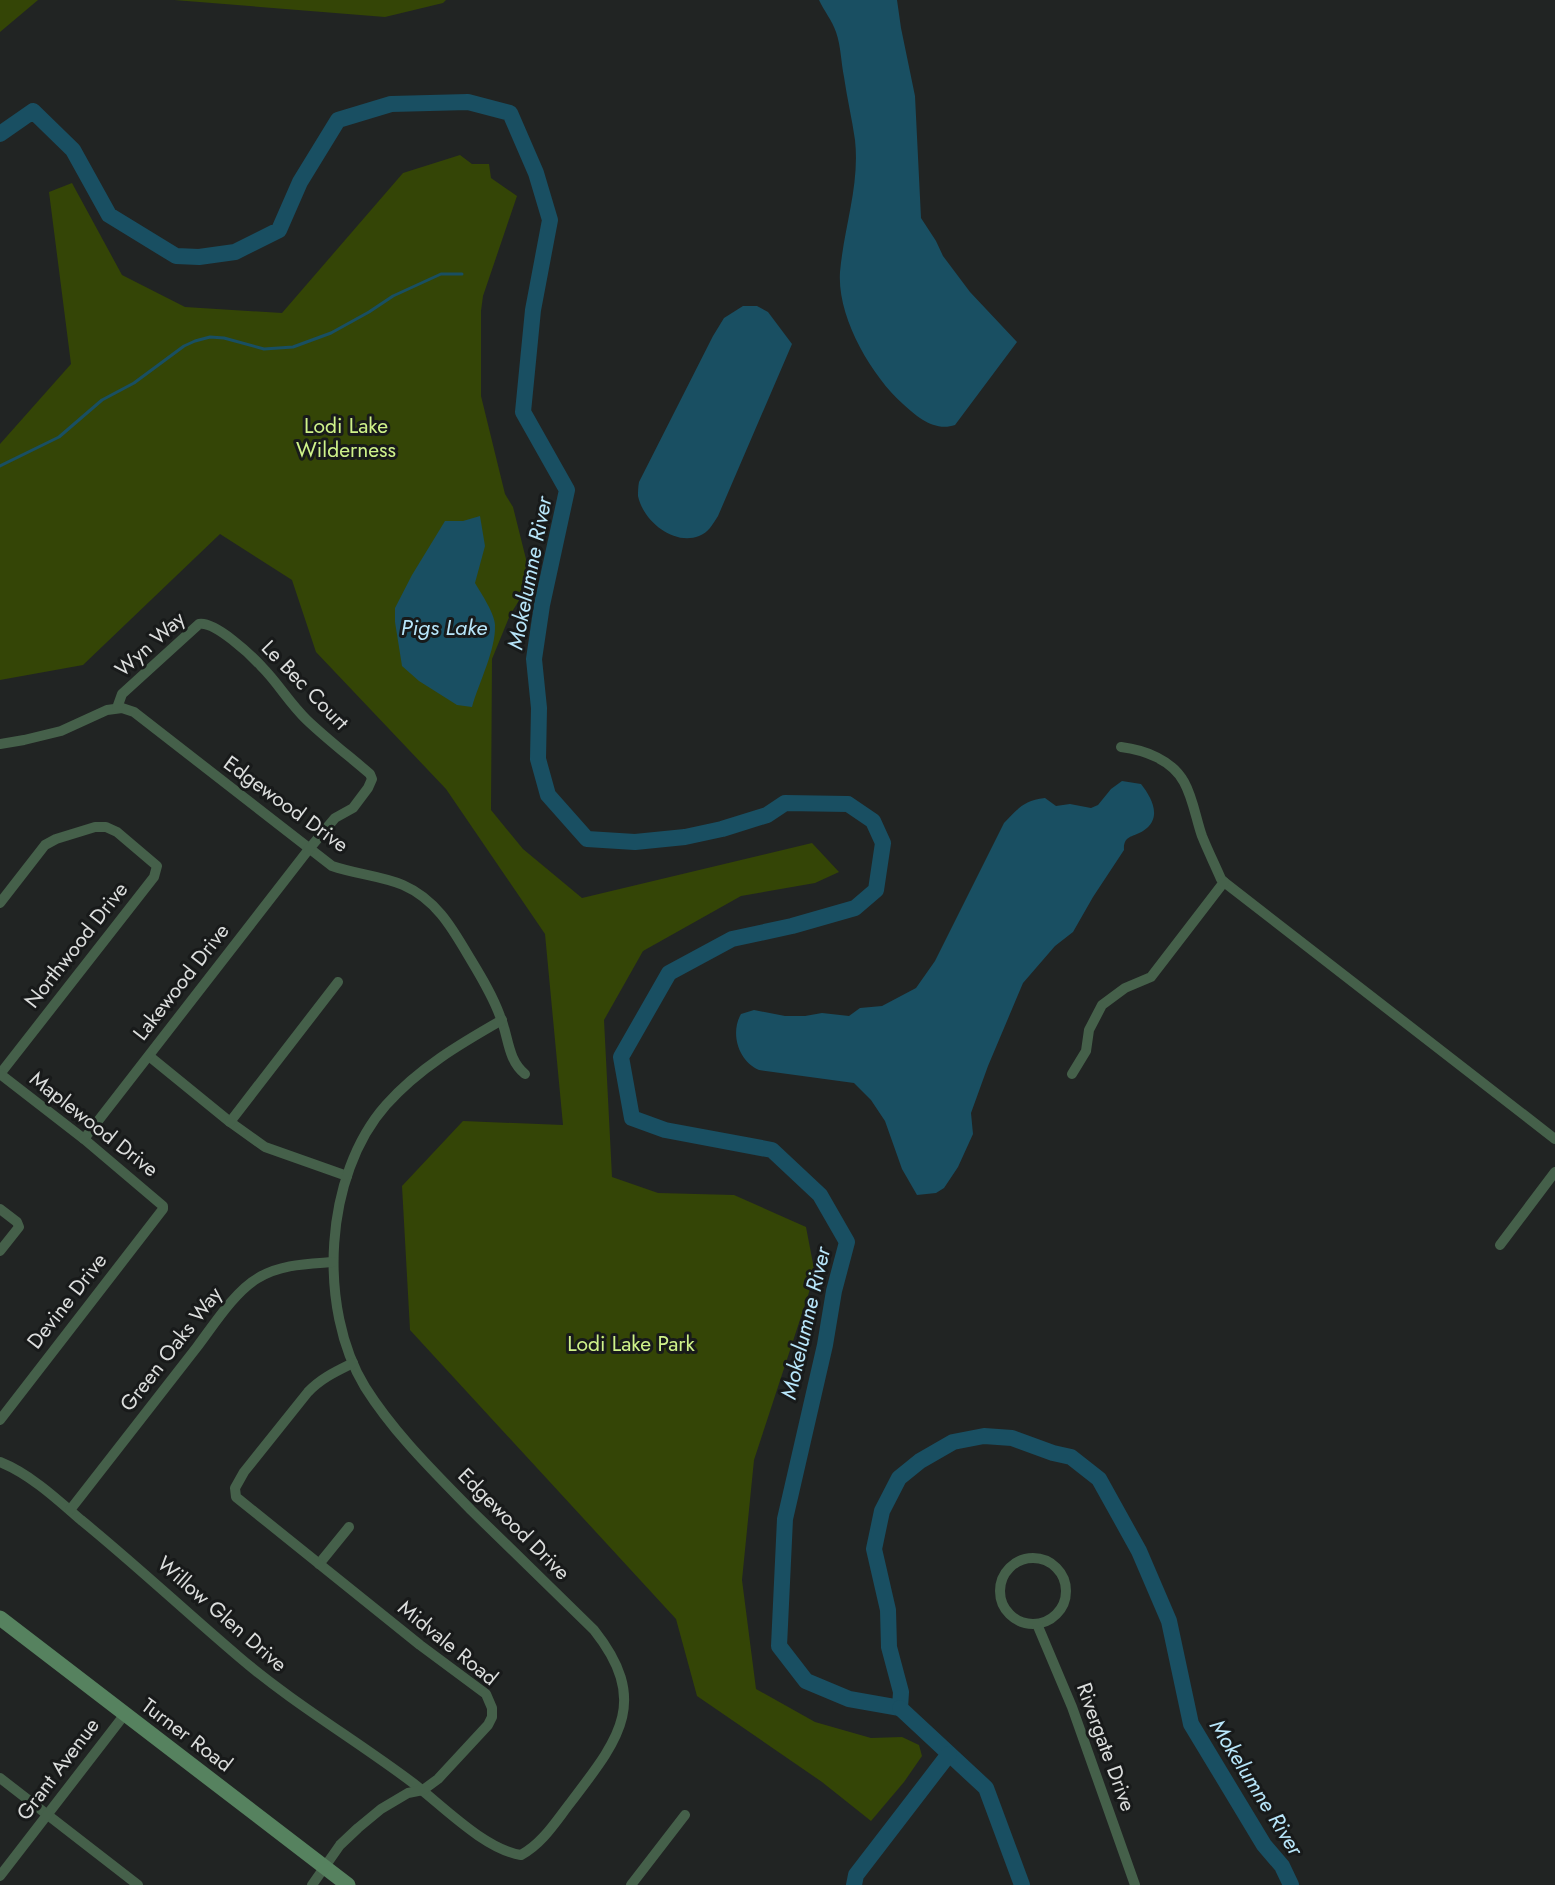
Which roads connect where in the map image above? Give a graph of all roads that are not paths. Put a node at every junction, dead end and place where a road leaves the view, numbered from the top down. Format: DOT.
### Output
graph roads {
  1 [pos="216,628"];
  2 [pos="117,708"];
  3 [pos="0,744"];
  4 [pos="1121,747"];
  5 [pos="309,849"];
  6 [pos="1224,882"];
  7 [pos="0,903"];
  8 [pos="339,982"];
  9 [pos="502,1020"];
  10 [pos="149,1056"];
  11 [pos="0,1074"];
  12 [pos="525,1074"];
  13 [pos="1072,1074"];
  14 [pos="230,1122"];
  15 [pos="1555,1139"];
  16 [pos="84,1140"];
  17 [pos="1555,1172"];
  18 [pos="347,1176"];
  19 [pos="163,1206"];
  20 [pos="0,1209"];
  21 [pos="1500,1245"];
  22 [pos="0,1251"];
  23 [pos="333,1262"];
  24 [pos="353,1363"];
  25 [pos="0,1420"];
  26 [pos="0,1462"];
  27 [pos="70,1510"];
  28 [pos="349,1527"];
  29 [pos="319,1564"];
  30 [pos="0,1618"];
  31 [pos="1037,1624"];
  32 [pos="124,1714"];
  33 [pos="0,1778"];
  34 [pos="423,1791"];
  35 [pos="48,1815"];
  36 [pos="685,1815"];
  37 [pos="325,1867"];
  38 [pos="0,1876"];
  39 [pos="138,1885"];
  40 [pos="312,1885"];
  41 [pos="348,1885"];
  42 [pos="631,1885"];
  43 [pos="1135,1885"];
  1 -- 2 [label="street, Wyn Way"];
  1 -- 5 [label="street, Le Bec Court"];
  2 -- 3 [label="street"];
  2 -- 5 [label="street, Edgewood Drive"];
  4 -- 6 [label="street"];
  5 -- 9 [label="street, Edgewood Drive"];
  5 -- 10 [label="street, Lakewood Drive"];
  6 -- 13 [label="street"];
  6 -- 15 [label="street"];
  7 -- 11 [label="street, Northwood Drive"];
  8 -- 14 [label="street"];
  9 -- 12 [label="street, Edgewood Drive"];
  9 -- 18 [label="street, Edgewood Drive"];
  10 -- 14 [label="street"];
  10 -- 16 [label="street, Lakewood Drive"];
  11 -- 16 [label="street, Maplewood Drive"];
  14 -- 18 [label="street"];
  16 -- 19 [label="street, Maplewood Drive"];
  17 -- 21 [label="street"];
  18 -- 23 [label="street, Edgewood Drive"];
  19 -- 25 [label="street, Devine Drive"];
  20 -- 22 [label="street"];
  23 -- 24 [label="street, Edgewood Drive"];
  23 -- 27 [label="street, Green Oaks Way"];
  24 -- 29 [label="street, Midvale Road"];
  24 -- 34 [label="street, Edgewood Drive"];
  26 -- 27 [label="street, Willow Glen Drive"];
  27 -- 34 [label="street, Willow Glen Drive"];
  28 -- 29 [label="street"];
  29 -- 34 [label="street, Midvale Road"];
  30 -- 32 [label="main road, Turner Road"];
  31 -- 31 [label="street"];
  31 -- 43 [label="street, Rivergate Drive"];
  32 -- 35 [label="street, Grant Avenue"];
  32 -- 37 [label="main road, Turner Road"];
  33 -- 35 [label="street"];
  34 -- 37 [label="street"];
  35 -- 38 [label="street, Grant Avenue"];
  35 -- 39 [label="street"];
  36 -- 42 [label="street"];
  37 -- 40 [label="street"];
  37 -- 41 [label="main road, Turner Road"];
}
